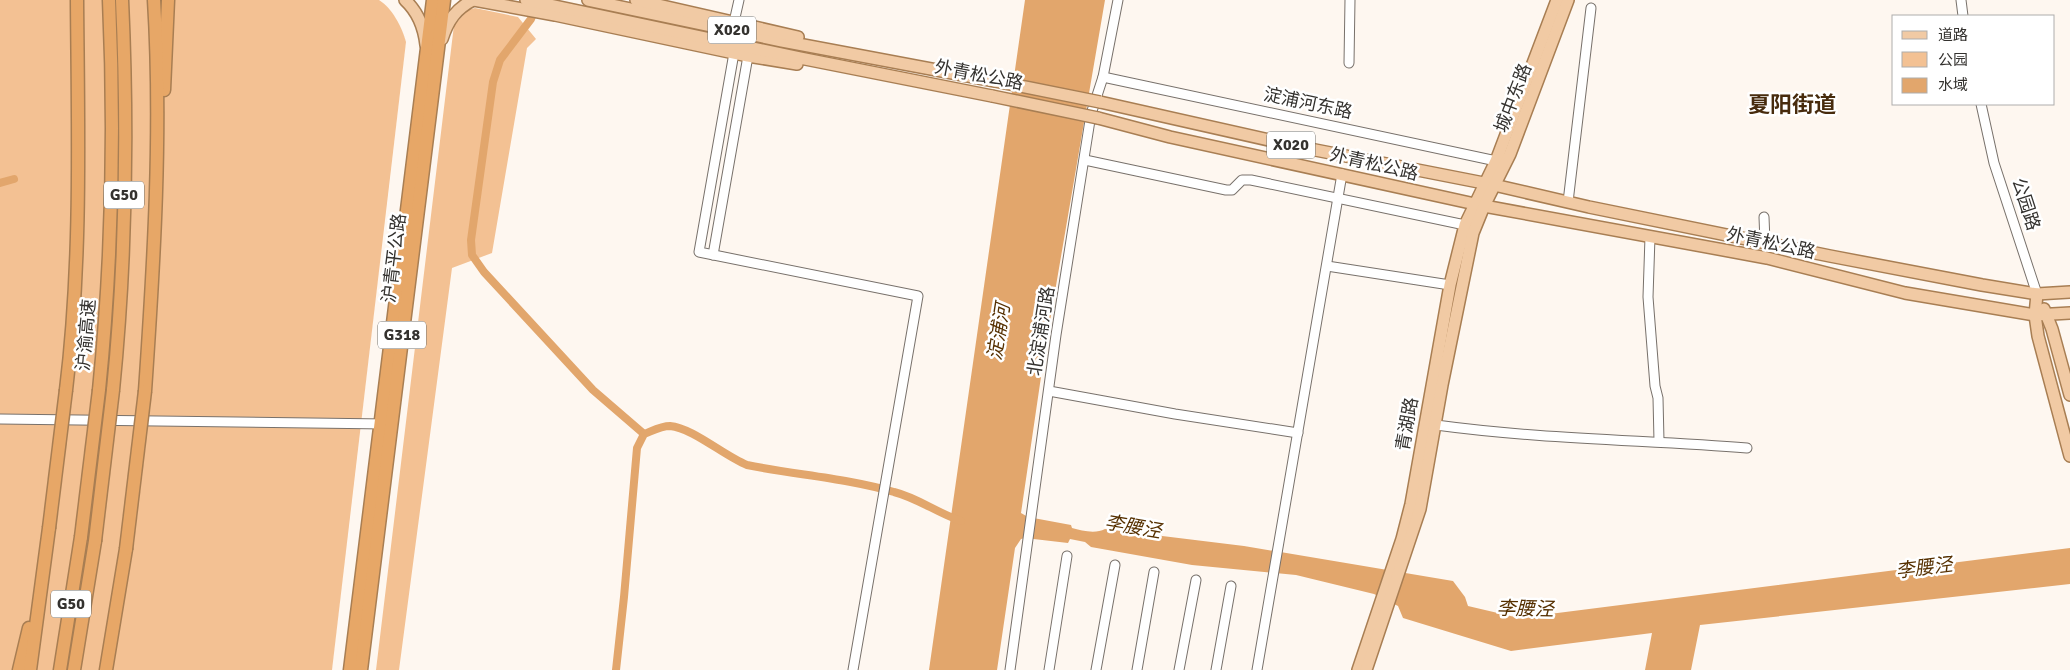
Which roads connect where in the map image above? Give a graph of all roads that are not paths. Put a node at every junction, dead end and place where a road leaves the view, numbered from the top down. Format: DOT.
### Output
graph roads {
  1 [pos="71,0"];
  2 [pos="77,0"];
  3 [pos="109,0"];
  4 [pos="122,0"];
  5 [pos="154,0"];
  6 [pos="168,0"];
  7 [pos="405,0"];
  8 [pos="432,0"];
  9 [pos="444,0"];
  10 [pos="474,0"];
  11 [pos="588,0"];
  12 [pos="636,0"];
  13 [pos="739,0"];
  14 [pos="1118,0"];
  15 [pos="1350,0"];
  16 [pos="1557,0"];
  17 [pos="1568,0"];
  18 [pos="1961,0"];
  19 [pos="495,1"];
  20 [pos="522,4"];
  21 [pos="1591,8"];
  22 [pos="625,14"];
  23 [pos="1963,15"];
  24 [pos="734,22"];
  25 [pos="76,30"];
  26 [pos="426,51"];
  27 [pos="837,51"];
  28 [pos="734,53"];
  29 [pos="748,56"];
  30 [pos="1349,63"];
  31 [pos="829,64"];
  32 [pos="436,65"];
  33 [pos="1103,77"];
  34 [pos="1981,105"];
  35 [pos="1085,160"];
  36 [pos="1501,162"];
  37 [pos="1342,174"];
  38 [pos="1489,184"];
  39 [pos="1338,200"];
  40 [pos="1568,202"];
  41 [pos="1479,205"];
  42 [pos="1764,217"];
  43 [pos="1465,225"];
  44 [pos="155,227"];
  45 [pos="1650,236"];
  46 [pos="1765,242"];
  47 [pos="713,255"];
  48 [pos="1327,266"];
  49 [pos="1450,285"];
  50 [pos="2070,292"];
  51 [pos="2037,294"];
  52 [pos="2070,313"];
  53 [pos="2041,315"];
  54 [pos="1049,390"];
  55 [pos="2070,395"];
  56 [pos="0,419"];
  57 [pos="386,424"];
  58 [pos="1436,425"];
  59 [pos="1298,433"];
  60 [pos="1659,441"];
  61 [pos="1747,448"];
  62 [pos="2070,456"];
  63 [pos="46,550"];
  64 [pos="1067,556"];
  65 [pos="1115,565"];
  66 [pos="1396,569"];
  67 [pos="1154,572"];
  68 [pos="122,580"];
  69 [pos="1196,580"];
  70 [pos="1231,586"];
  71 [pos="1384,603"];
  72 [pos="19,670"];
  73 [pos="30,670"];
  74 [pos="60,670"];
  75 [pos="74,670"];
  76 [pos="106,670"];
  77 [pos="112,670"];
  78 [pos="350,670"];
  79 [pos="361,670"];
  80 [pos="853,670"];
  81 [pos="1010,670"];
  82 [pos="1049,670"];
  83 [pos="1096,670"];
  84 [pos="1137,670"];
  85 [pos="1180,670"];
  86 [pos="1216,670"];
  87 [pos="1257,670"];
  88 [pos="1358,670"];
  89 [pos="1366,670"];
  1 -- 25 [label="highway"];
  2 -- 25 [label="highway"];
  3 -- 74 [label="highway, 沪渝高速 / G50, bridge"];
  4 -- 75 [label="highway, 沪渝高速 / G50, bridge"];
  5 -- 44 [label="highway"];
  6 -- 44 [label="highway"];
  7 -- 26 [label="main road"];
  8 -- 26 [label="highway, 沪青平公路 / G318"];
  9 -- 32 [label="highway, 沪青平公路 / G318"];
  10 -- 19 [label="main road"];
  10 -- 32 [label="main road"];
  11 -- 22 [label="main road, 外青松公路 / X020"];
  12 -- 24 [label="main road"];
  13 -- 24 [label="street"];
  14 -- 33 [label="street, 北淀浦河路"];
  15 -- 30 [label="street"];
  16 -- 36 [label="main road, 城中东路"];
  17 -- 36 [label="main road, 城中东路"];
  18 -- 23 [label="street"];
  19 -- 20 [label="main road"];
  20 -- 22 [label="main road, 外青松公路 / X020"];
  20 -- 28 [label="main road"];
  21 -- 40 [label="street"];
  22 -- 27 [label="main road, 外青松公路 / X020"];
  22 -- 31 [label="main road, 外青松公路 / X020"];
  24 -- 27 [label="main road"];
  25 -- 63 [label="highway, bridge"];
  26 -- 57 [label="highway, 沪青平公路 / G318"];
  27 -- 38 [label="main road, 外青松公路 / X020, bridge"];
  28 -- 29 [label="main road"];
  28 -- 47 [label="street"];
  29 -- 31 [label="main road"];
  29 -- 47 [label="street"];
  31 -- 37 [label="main road, 外青松公路 / X020, bridge"];
  32 -- 57 [label="highway, 沪青平公路 / G318"];
  33 -- 35 [label="street, 北淀浦河路"];
  33 -- 36 [label="street, 淀浦河东路"];
  34 -- 51 [label="street, 公园路"];
  35 -- 39 [label="street"];
  35 -- 54 [label="street, 北淀浦河路"];
  36 -- 38 [label="main road, 城中东路"];
  37 -- 39 [label="street"];
  37 -- 41 [label="main road, 外青松公路 / X020"];
  38 -- 40 [label="main road, 外青松公路 / X020"];
  38 -- 41 [label="main road, 城中东路"];
  39 -- 43 [label="street"];
  39 -- 48 [label="street"];
  40 -- 46 [label="main road, 外青松公路 / X020"];
  41 -- 43 [label="main road, 青湖路"];
  41 -- 45 [label="main road, 外青松公路 / X020"];
  41 -- 58 [label="main road, 青湖路"];
  42 -- 46 [label="street"];
  43 -- 49 [label="main road, 青湖路"];
  44 -- 68 [label="highway, bridge"];
  45 -- 53 [label="main road, 外青松公路 / X020"];
  45 -- 60 [label="street"];
  46 -- 51 [label="main road, 外青松公路 / X020"];
  47 -- 80 [label="street"];
  48 -- 49 [label="street"];
  48 -- 59 [label="street"];
  49 -- 66 [label="main road, 青湖路"];
  50 -- 51 [label="main road, 外青松公路 / X020"];
  51 -- 53 [label="main road, 公园路"];
  52 -- 53 [label="main road, 外青松公路 / X020"];
  53 -- 55 [label="main road"];
  53 -- 62 [label="main road"];
  54 -- 59 [label="street"];
  54 -- 81 [label="street, 北淀浦河路"];
  56 -- 57 [label="street"];
  57 -- 78 [label="highway, 沪青平公路 / G318"];
  57 -- 79 [label="highway, 沪青平公路 / G318"];
  58 -- 60 [label="street"];
  58 -- 66 [label="main road, 青湖路"];
  59 -- 87 [label="street"];
  60 -- 61 [label="street"];
  63 -- 72 [label="highway"];
  63 -- 73 [label="highway"];
  64 -- 82 [label="street"];
  65 -- 83 [label="street"];
  66 -- 71 [label="main road, 青湖路"];
  67 -- 84 [label="street"];
  68 -- 76 [label="highway"];
  68 -- 77 [label="highway"];
  69 -- 85 [label="street"];
  70 -- 86 [label="street"];
  71 -- 88 [label="main road, 青湖路"];
  71 -- 89 [label="main road, 青湖路"];
}
